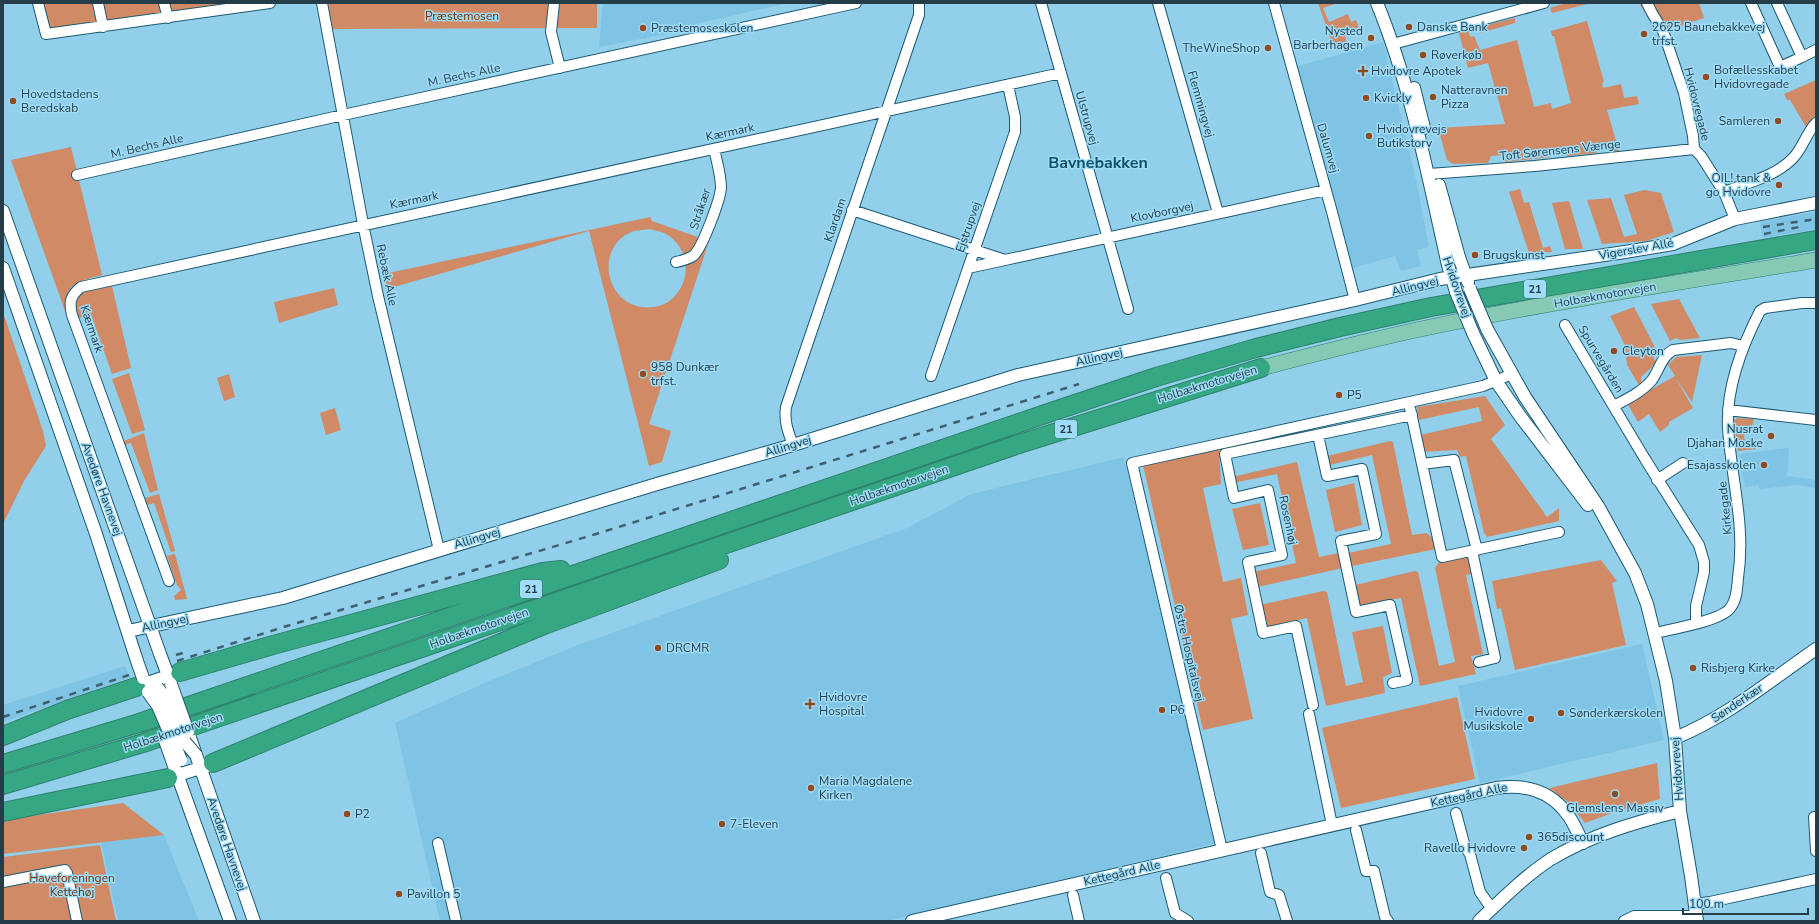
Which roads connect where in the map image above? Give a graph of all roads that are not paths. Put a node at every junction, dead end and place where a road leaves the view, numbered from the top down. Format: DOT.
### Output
graph roads {
  1 [pos="38,3"];
  2 [pos="98,3"];
  3 [pos="164,3"];
  4 [pos="270,3"];
  5 [pos="322,3"];
  6 [pos="554,3"];
  7 [pos="856,3"];
  8 [pos="919,3"];
  9 [pos="1041,3"];
  10 [pos="1158,3"];
  11 [pos="1274,3"];
  12 [pos="1377,3"];
  13 [pos="1386,3"];
  14 [pos="1544,3"];
  15 [pos="1751,3"];
  16 [pos="1777,3"];
  17 [pos="228,6"];
  18 [pos="1650,9"];
  19 [pos="168,18"];
  20 [pos="104,27"];
  21 [pos="1396,43"];
  22 [pos="1816,50"];
  23 [pos="1802,57"];
  24 [pos="560,68"];
  25 [pos="1061,73"];
  26 [pos="1008,85"];
  27 [pos="885,112"];
  28 [pos="343,115"];
  29 [pos="1816,123"];
  30 [pos="714,149"];
  31 [pos="1694,149"];
  32 [pos="1432,174"];
  33 [pos="77,175"];
  34 [pos="1326,190"];
  35 [pos="1724,192"];
  36 [pos="1816,203"];
  37 [pos="852,210"];
  38 [pos="3,211"];
  39 [pos="1218,213"];
  40 [pos="1735,219"];
  41 [pos="363,224"];
  42 [pos="1107,237"];
  43 [pos="1816,240"];
  44 [pos="974,250"];
  45 [pos="1005,260"];
  46 [pos="1816,260"];
  47 [pos="676,262"];
  48 [pos="3,268"];
  49 [pos="968,268"];
  50 [pos="1466,275"];
  51 [pos="1452,277"];
  52 [pos="1355,300"];
  53 [pos="1816,303"];
  54 [pos="1128,309"];
  55 [pos="1565,325"];
  56 [pos="1743,346"];
  57 [pos="1261,368"];
  58 [pos="1512,374"];
  59 [pos="931,376"];
  60 [pos="1496,381"];
  61 [pos="1409,402"];
  62 [pos="1614,406"];
  63 [pos="1728,410"];
  64 [pos="1412,415"];
  65 [pos="1816,420"];
  66 [pos="1318,435"];
  67 [pos="793,445"];
  68 [pos="1683,463"];
  69 [pos="1422,464"];
  70 [pos="955,466"];
  71 [pos="1657,480"];
  72 [pos="1558,532"];
  73 [pos="1612,536"];
  74 [pos="439,550"];
  75 [pos="1474,551"];
  76 [pos="604,564"];
  77 [pos="169,581"];
  78 [pos="1696,623"];
  79 [pos="150,626"];
  80 [pos="128,631"];
  81 [pos="1655,633"];
  82 [pos="1816,649"];
  83 [pos="1479,662"];
  84 [pos="171,675"];
  85 [pos="1393,683"];
  86 [pos="146,685"];
  87 [pos="3,736"];
  88 [pos="1676,738"];
  89 [pos="196,755"];
  90 [pos="3,764"];
  91 [pos="207,765"];
  92 [pos="175,769"];
  93 [pos="3,786"];
  94 [pos="1680,811"];
  95 [pos="3,812"];
  96 [pos="1456,813"];
  97 [pos="1814,816"];
  98 [pos="1332,825"];
  99 [pos="1356,830"];
  100 [pos="438,843"];
  101 [pos="1583,843"];
  102 [pos="1222,850"];
  103 [pos="1816,851"];
  104 [pos="1261,854"];
  105 [pos="1166,878"];
  106 [pos="1816,879"];
  107 [pos="3,882"];
  108 [pos="1073,895"];
  109 [pos="1695,904"];
  110 [pos="1492,909"];
  111 [pos="1697,919"];
  112 [pos="77,921"];
  113 [pos="230,921"];
  114 [pos="254,921"];
  115 [pos="456,921"];
  116 [pos="912,921"];
  117 [pos="1079,921"];
  118 [pos="1188,921"];
  119 [pos="1287,921"];
  120 [pos="1388,921"];
  121 [pos="1479,921"];
  122 [pos="1624,921"];
  1 -- 20 [label="street"];
  2 -- 20 [label="street"];
  3 -- 19 [label="street"];
  4 -- 17 [label="street"];
  5 -- 28 [label="street, Rebæk Alle"];
  6 -- 24 [label="street"];
  7 -- 24 [label="street, M. Bechs Alle"];
  8 -- 27 [label="street, Klardam"];
  9 -- 25 [label="street, Ulstrupvej"];
  10 -- 39 [label="street, Flemmingvej"];
  11 -- 34 [label="street, Dalumvej"];
  12 -- 21 [label="street, Hvidovrevej"];
  13 -- 21 [label="street, Hvidovrevej"];
  14 -- 21 [label="street"];
  15 -- 23 [label="street"];
  16 -- 23 [label="street"];
  17 -- 19 [label="street"];
  18 -- 31 [label="street, Hvidovregade"];
  19 -- 20 [label="street"];
  21 -- 32 [label="street, Hvidovrevej"];
  22 -- 23 [label="street"];
  24 -- 28 [label="street, M. Bechs Alle"];
  25 -- 26 [label="street, Kærmark"];
  25 -- 42 [label="street, Ulstrupvej"];
  26 -- 27 [label="street, Kærmark"];
  26 -- 44 [label="street, Ejstrupvej"];
  27 -- 30 [label="street, Kærmark"];
  27 -- 37 [label="street, Klardam"];
  28 -- 33 [label="street, M. Bechs Alle"];
  28 -- 41 [label="street, Rebæk Alle"];
  29 -- 35 [label="street"];
  30 -- 41 [label="street, Kærmark"];
  30 -- 47 [label="street, Stråkær"];
  31 -- 32 [label="street, Toft Sørensens Vænge"];
  31 -- 35 [label="street, Hvidovregade"];
  32 -- 50 [label="street, Hvidovrevej"];
  32 -- 51 [label="street, Hvidovrevej"];
  34 -- 39 [label="street, Klovborgvej"];
  34 -- 52 [label="street, Dalumvej"];
  35 -- 40 [label="street, Hvidovregade"];
  36 -- 40 [label="street, Vigerslev Allé"];
  37 -- 44 [label="street"];
  37 -- 67 [label="street, Klardam"];
  38 -- 79 [label="street, Avedøre Havnevej"];
  39 -- 42 [label="street, Klovborgvej"];
  40 -- 50 [label="street, Vigerslev Allé"];
  41 -- 74 [label="street, Rebæk Alle"];
  41 -- 77 [label="street, Kærmark"];
  42 -- 45 [label="street, Klovborgvej"];
  42 -- 54 [label="street, Ulstrupvej"];
  43 -- 76 [label="highway, Holbækmotorvejen / 21"];
  44 -- 45 [label="street"];
  44 -- 49 [label="street, Ejstrupvej"];
  45 -- 49 [label="street, Klovborgvej"];
  46 -- 57 [label="main road, Holbækmotorvejen / 21"];
  48 -- 80 [label="street, Avedøre Havnevej"];
  49 -- 59 [label="street, Ejstrupvej"];
  50 -- 51 [label="street, Vigerslev Allé"];
  50 -- 58 [label="street, Hvidovrevej, bridge"];
  51 -- 52 [label="street, Allingvej"];
  51 -- 60 [label="street, Hvidovrevej, bridge"];
  52 -- 67 [label="street, Allingvej"];
  53 -- 56 [label="street, Kirkegade"];
  55 -- 62 [label="street, Spurvegården"];
  56 -- 62 [label="street, Spurvegården"];
  56 -- 63 [label="street, Kirkegade"];
  57 -- 70 [label="highway, Holbækmotorvejen / 21"];
  58 -- 60 [label="street"];
  58 -- 73 [label="street, Hvidovrevej"];
  60 -- 61 [label="street"];
  60 -- 73 [label="street, Hvidovrevej"];
  61 -- 64 [label="street"];
  61 -- 102 [label="street, Østre Hospitalsvej"];
  62 -- 71 [label="street, Spurvegården"];
  63 -- 65 [label="street"];
  63 -- 78 [label="street, Kirkegade"];
  64 -- 66 [label="street, Rosenhøj"];
  64 -- 69 [label="street"];
  66 -- 85 [label="street"];
  66 -- 98 [label="street, Rosenhøj"];
  67 -- 74 [label="street, Allingvej"];
  68 -- 71 [label="street"];
  69 -- 75 [label="street"];
  69 -- 75 [label="street"];
  70 -- 91 [label="highway"];
  70 -- 93 [label="highway, Holbækmotorvejen / 21"];
  71 -- 78 [label="street, Spurvegården"];
  72 -- 75 [label="street"];
  73 -- 81 [label="street, Hvidovrevej"];
  74 -- 79 [label="street, Allingvej"];
  75 -- 83 [label="street"];
  76 -- 84 [label="highway"];
  76 -- 90 [label="highway, Holbækmotorvejen / 21"];
  78 -- 81 [label="street, Kirkegade"];
  79 -- 80 [label="street, Allingvej"];
  79 -- 84 [label="street, Avedøre Havnevej, bridge"];
  80 -- 86 [label="street, Avedøre Havnevej, bridge"];
  81 -- 88 [label="street, Hvidovrevej"];
  82 -- 88 [label="street, Sønderkær"];
  84 -- 86 [label="street"];
  84 -- 89 [label="street, Avedøre Havnevej, bridge"];
  86 -- 87 [label="highway"];
  86 -- 89 [label="street, bridge"];
  86 -- 92 [label="street, Avedøre Havnevej, bridge"];
  88 -- 94 [label="street, Hvidovrevej"];
  89 -- 91 [label="street, Avedøre Havnevej"];
  91 -- 92 [label="street"];
  91 -- 114 [label="street, Avedøre Havnevej"];
  92 -- 95 [label="highway"];
  92 -- 113 [label="street, Avedøre Havnevej"];
  94 -- 101 [label="street"];
  94 -- 109 [label="street, Hvidovrevej"];
  96 -- 110 [label="street"];
  97 -- 103 [label="street"];
  98 -- 101 [label="street, Kettegård Alle"];
  98 -- 102 [label="street, Kettegård Alle"];
  99 -- 120 [label="street"];
  100 -- 115 [label="street"];
  101 -- 110 [label="street"];
  102 -- 116 [label="street, Kettegård Alle"];
  104 -- 119 [label="street"];
  105 -- 118 [label="street"];
  106 -- 109 [label="street"];
  107 -- 112 [label="street"];
  108 -- 117 [label="street"];
  109 -- 111 [label="street, Hvidovrevej"];
  110 -- 121 [label="street"];
  111 -- 122 [label="street, Hvidovrevej"];
}
